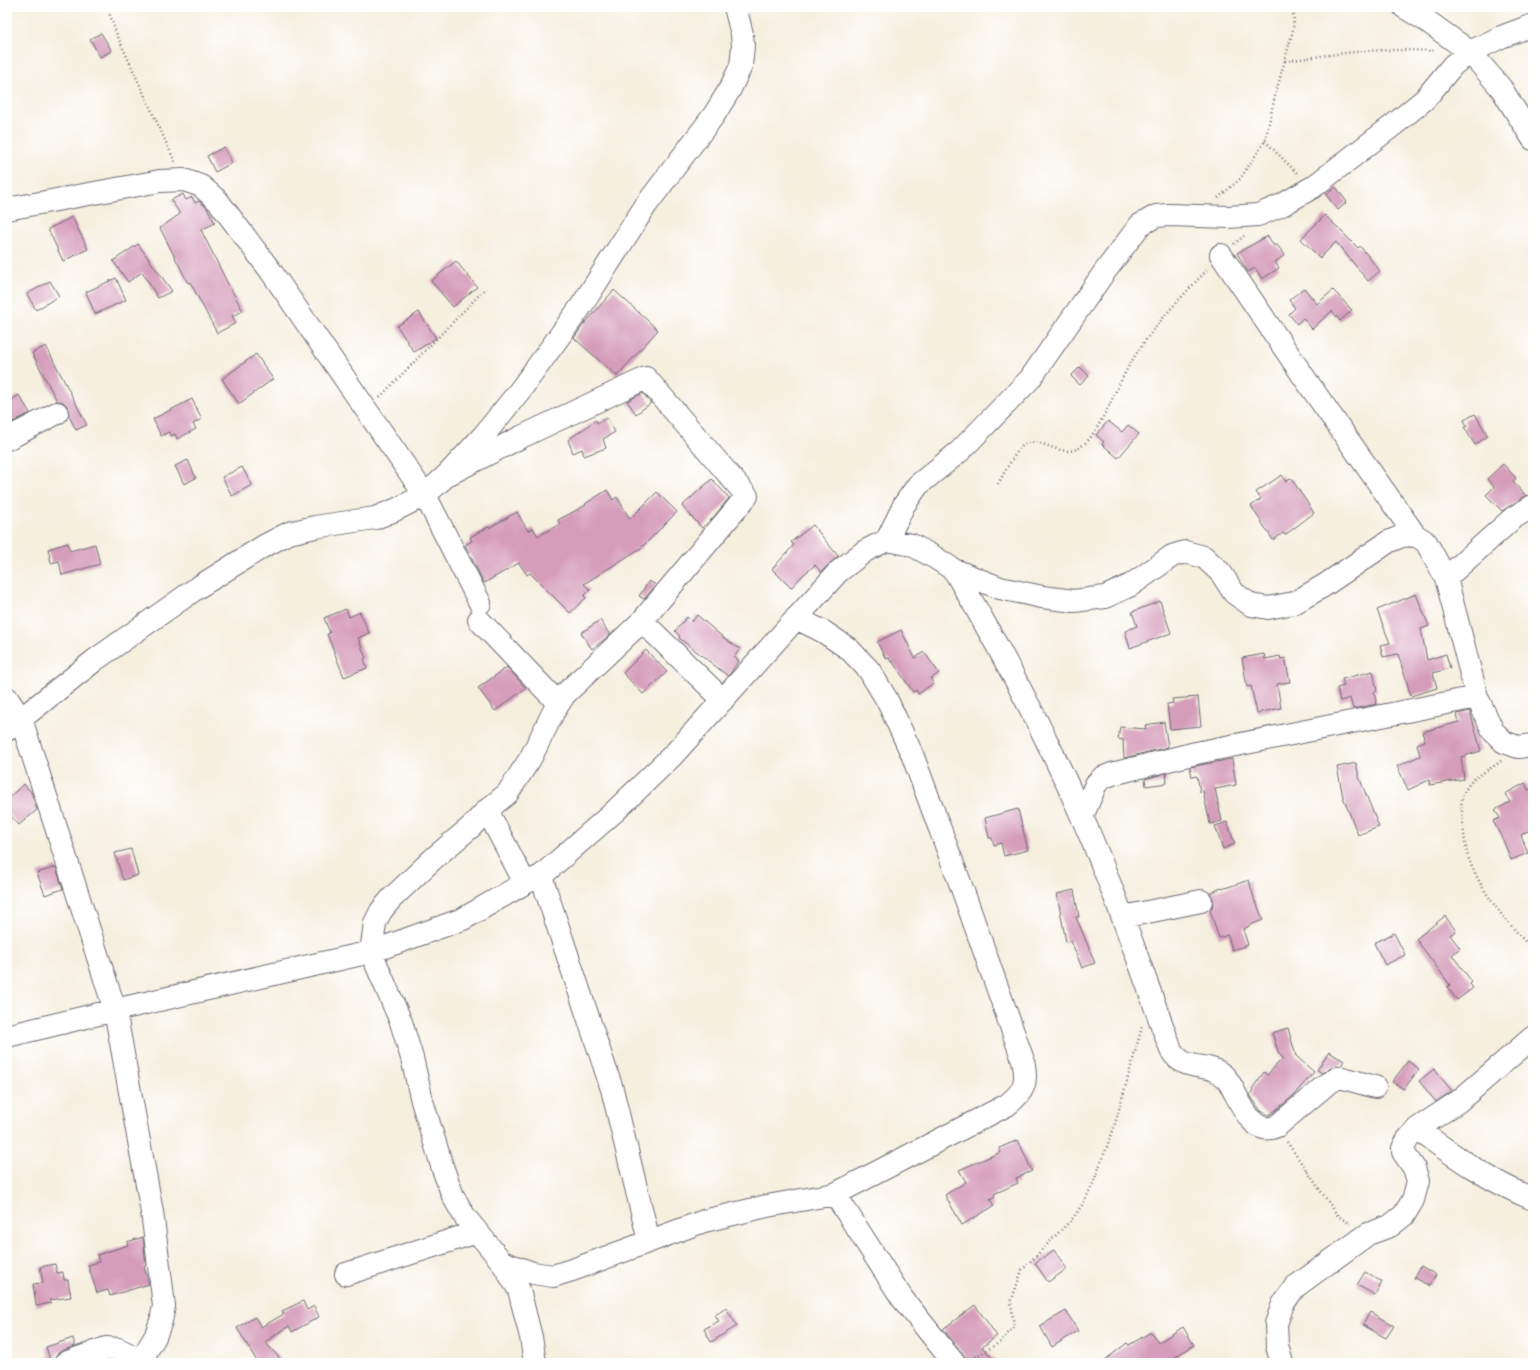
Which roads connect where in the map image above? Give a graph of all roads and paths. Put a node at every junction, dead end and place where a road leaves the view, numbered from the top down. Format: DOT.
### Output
graph roads {
  1 [pos="107,7"];
  2 [pos="734,7"];
  3 [pos="1292,7"];
  4 [pos="1404,7"];
  5 [pos="1533,25"];
  6 [pos="1440,51"];
  7 [pos="1470,52"];
  8 [pos="1285,61"];
  9 [pos="1533,139"];
  10 [pos="1265,141"];
  11 [pos="184,180"];
  12 [pos="1313,187"];
  13 [pos="1216,199"];
  14 [pos="7,209"];
  15 [pos="1245,235"];
  16 [pos="1221,255"];
  17 [pos="486,288"];
  18 [pos="367,410"];
  19 [pos="57,413"];
  20 [pos="7,440"];
  21 [pos="447,475"];
  22 [pos="998,484"];
  23 [pos="425,495"];
  24 [pos="1533,506"];
  25 [pos="1415,535"];
  26 [pos="887,540"];
  27 [pos="954,570"];
  28 [pos="1446,578"];
  29 [pos="796,618"];
  30 [pos="642,621"];
  31 [pos="7,698"];
  32 [pos="1477,698"];
  33 [pos="723,700"];
  34 [pos="558,704"];
  35 [pos="14,725"];
  36 [pos="1525,746"];
  37 [pos="487,810"];
  38 [pos="1082,817"];
  39 [pos="533,880"];
  40 [pos="1201,901"];
  41 [pos="1123,917"];
  42 [pos="1533,950"];
  43 [pos="371,952"];
  44 [pos="1152,998"];
  45 [pos="115,1010"];
  46 [pos="7,1036"];
  47 [pos="1533,1037"];
  48 [pos="1375,1087"];
  49 [pos="1276,1126"];
  50 [pos="1417,1129"];
  51 [pos="835,1194"];
  52 [pos="1533,1199"];
  53 [pos="477,1232"];
  54 [pos="1368,1234"];
  55 [pos="649,1241"];
  56 [pos="502,1262"];
  57 [pos="346,1274"];
  58 [pos="144,1362"];
  59 [pos="962,1362"];
  60 [pos="65,1363"];
  61 [pos="535,1363"];
  62 [pos="1282,1363"];
  1 -- 11 [label="path"];
  2 -- 21 [label="street"];
  3 -- 8 [label="path"];
  4 -- 7 [label="street"];
  5 -- 7 [label="street"];
  6 -- 8 [label="path"];
  7 -- 9 [label="street"];
  7 -- 12 [label="street"];
  8 -- 10 [label="path"];
  10 -- 12 [label="path"];
  10 -- 13 [label="path"];
  11 -- 14 [label="street"];
  11 -- 18 [label="street"];
  12 -- 26 [label="street"];
  15 -- 16 [label="path"];
  16 -- 22 [label="path"];
  16 -- 25 [label="street"];
  17 -- 18 [label="path"];
  18 -- 23 [label="street"];
  19 -- 20 [label="street"];
  21 -- 23 [label="street"];
  21 -- 30 [label="street"];
  23 -- 34 [label="street"];
  23 -- 35 [label="street"];
  24 -- 28 [label="street"];
  25 -- 27 [label="street"];
  25 -- 28 [label="street"];
  26 -- 27 [label="street"];
  26 -- 29 [label="street"];
  27 -- 38 [label="street"];
  28 -- 32 [label="street"];
  29 -- 33 [label="street"];
  29 -- 51 [label="street"];
  30 -- 33 [label="street"];
  30 -- 34 [label="street"];
  31 -- 35 [label="street"];
  32 -- 36 [label="street"];
  32 -- 38 [label="street"];
  33 -- 39 [label="street"];
  34 -- 37 [label="street"];
  35 -- 45 [label="street"];
  36 -- 42 [label="path"];
  37 -- 39 [label="street"];
  37 -- 43 [label="street"];
  38 -- 41 [label="street"];
  39 -- 43 [label="street"];
  39 -- 55 [label="street"];
  40 -- 41 [label="street"];
  41 -- 44 [label="street"];
  43 -- 45 [label="street"];
  43 -- 53 [label="street"];
  44 -- 49 [label="street"];
  44 -- 59 [label="path"];
  45 -- 46 [label="street"];
  45 -- 58 [label="street"];
  47 -- 50 [label="street"];
  48 -- 49 [label="street"];
  49 -- 54 [label="path"];
  50 -- 52 [label="street"];
  50 -- 54 [label="street"];
  51 -- 55 [label="street"];
  51 -- 59 [label="street"];
  53 -- 56 [label="street"];
  53 -- 57 [label="street"];
  54 -- 62 [label="street"];
  55 -- 56 [label="street"];
  56 -- 61 [label="street"];
  58 -- 60 [label="street"];
}
